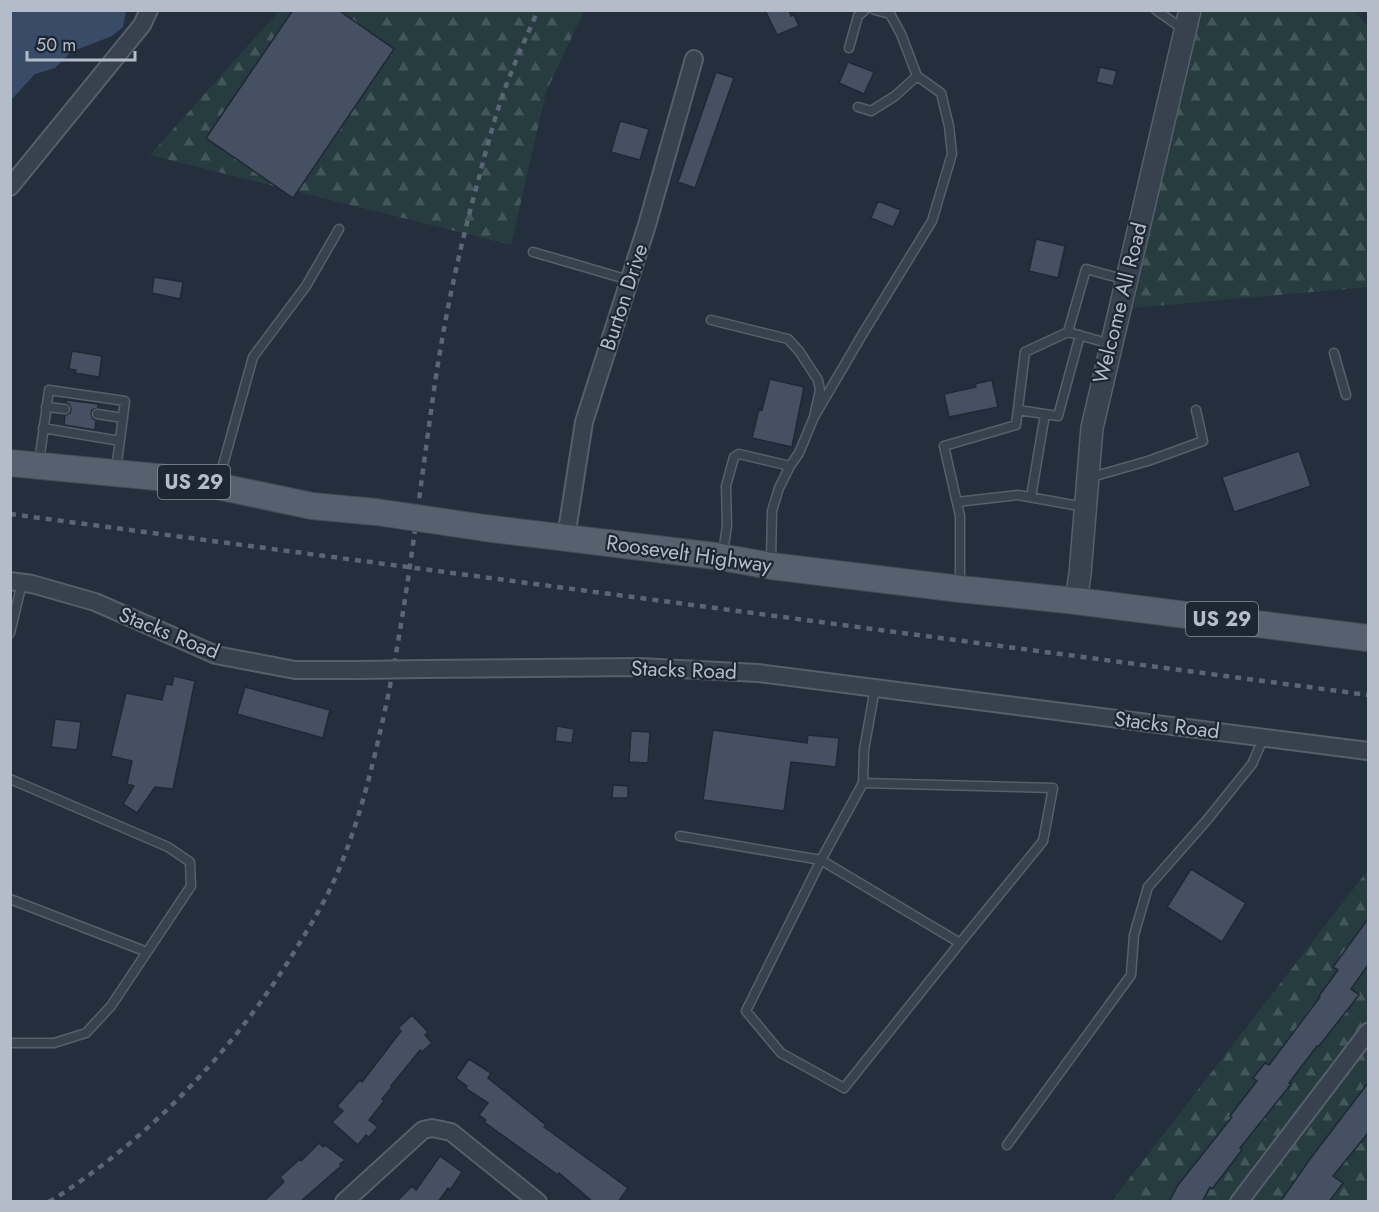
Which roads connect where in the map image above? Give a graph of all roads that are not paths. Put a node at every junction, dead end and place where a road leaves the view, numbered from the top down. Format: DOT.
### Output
graph roads {
  1 [pos="149,10"];
  2 [pos="865,10"];
  3 [pos="874,10"];
  4 [pos="1156,10"];
  5 [pos="1188,21"];
  6 [pos="849,48"];
  7 [pos="694,59"];
  8 [pos="917,76"];
  9 [pos="858,107"];
  10 [pos="10,188"];
  11 [pos="339,229"];
  12 [pos="533,252"];
  13 [pos="630,280"];
  14 [pos="1127,280"];
  15 [pos="711,320"];
  16 [pos="1068,332"];
  17 [pos="1080,335"];
  18 [pos="1112,344"];
  19 [pos="1334,353"];
  20 [pos="1346,394"];
  21 [pos="46,407"];
  22 [pos="65,409"];
  23 [pos="1018,410"];
  24 [pos="1196,410"];
  25 [pos="97,414"];
  26 [pos="1046,414"];
  27 [pos="814,417"];
  28 [pos="123,418"];
  29 [pos="44,428"];
  30 [pos="120,441"];
  31 [pos="10,463"];
  32 [pos="790,465"];
  33 [pos="38,466"];
  34 [pos="116,473"];
  35 [pos="1087,478"];
  36 [pos="217,486"];
  37 [pos="1031,497"];
  38 [pos="957,502"];
  39 [pos="1085,507"];
  40 [pos="566,537"];
  41 [pos="723,558"];
  42 [pos="771,566"];
  43 [pos="16,582"];
  44 [pos="960,589"];
  45 [pos="1076,601"];
  46 [pos="10,633"];
  47 [pos="1368,638"];
  48 [pos="875,688"];
  49 [pos="1264,737"];
  50 [pos="1368,751"];
  51 [pos="10,779"];
  52 [pos="863,783"];
  53 [pos="680,836"];
  54 [pos="821,860"];
  55 [pos="10,899"];
  56 [pos="960,943"];
  57 [pos="147,952"];
  58 [pos="1368,1032"];
  59 [pos="10,1043"];
  60 [pos="1007,1145"];
  61 [pos="344,1202"];
  62 [pos="538,1202"];
  63 [pos="1239,1202"];
  1 -- 10 [label="street"];
  2 -- 6 [label="lane"];
  3 -- 8 [label="lane"];
  4 -- 5 [label="lane"];
  5 -- 14 [label="street, Welcome All Road"];
  7 -- 13 [label="street, Burton Drive"];
  8 -- 9 [label="lane"];
  8 -- 27 [label="lane"];
  11 -- 36 [label="lane"];
  12 -- 13 [label="lane"];
  13 -- 40 [label="street, Burton Drive"];
  14 -- 16 [label="lane"];
  14 -- 18 [label="street, Welcome All Road"];
  15 -- 27 [label="lane"];
  16 -- 17 [label="lane"];
  16 -- 23 [label="lane"];
  17 -- 18 [label="lane"];
  17 -- 26 [label="lane"];
  18 -- 35 [label="street, Welcome All Road"];
  19 -- 20 [label="lane"];
  21 -- 22 [label="lane"];
  21 -- 28 [label="lane"];
  21 -- 29 [label="lane"];
  23 -- 26 [label="lane"];
  23 -- 38 [label="lane"];
  24 -- 35 [label="lane"];
  25 -- 28 [label="lane"];
  26 -- 37 [label="lane"];
  27 -- 32 [label="lane"];
  28 -- 30 [label="lane"];
  29 -- 30 [label="lane"];
  29 -- 33 [label="lane"];
  30 -- 34 [label="lane"];
  31 -- 33 [label="main road, Roosevelt Highway / US 29"];
  32 -- 41 [label="lane"];
  32 -- 42 [label="lane"];
  33 -- 34 [label="main road, Roosevelt Highway / US 29"];
  34 -- 36 [label="main road, Roosevelt Highway / US 29"];
  35 -- 39 [label="street, Welcome All Road"];
  36 -- 40 [label="main road, Roosevelt Highway / US 29, bridge"];
  37 -- 38 [label="lane"];
  37 -- 39 [label="lane"];
  38 -- 44 [label="lane"];
  39 -- 45 [label="street, Welcome All Road"];
  40 -- 41 [label="main road, Roosevelt Highway / US 29"];
  41 -- 42 [label="main road, Roosevelt Highway / US 29"];
  42 -- 44 [label="main road, Roosevelt Highway / US 29"];
  43 -- 46 [label="lane"];
  43 -- 48 [label="street, Stacks Road, bridge"];
  44 -- 45 [label="main road, Roosevelt Highway / US 29"];
  45 -- 47 [label="main road, Roosevelt Highway / US 29"];
  48 -- 49 [label="street, Stacks Road"];
  48 -- 52 [label="lane"];
  49 -- 50 [label="street, Stacks Road"];
  49 -- 60 [label="lane"];
  51 -- 57 [label="lane"];
  52 -- 54 [label="lane"];
  52 -- 56 [label="lane"];
  53 -- 54 [label="lane"];
  54 -- 56 [label="lane"];
  54 -- 56 [label="lane"];
  55 -- 57 [label="lane"];
  57 -- 59 [label="lane"];
  58 -- 63 [label="street"];
  61 -- 62 [label="street"];
}
